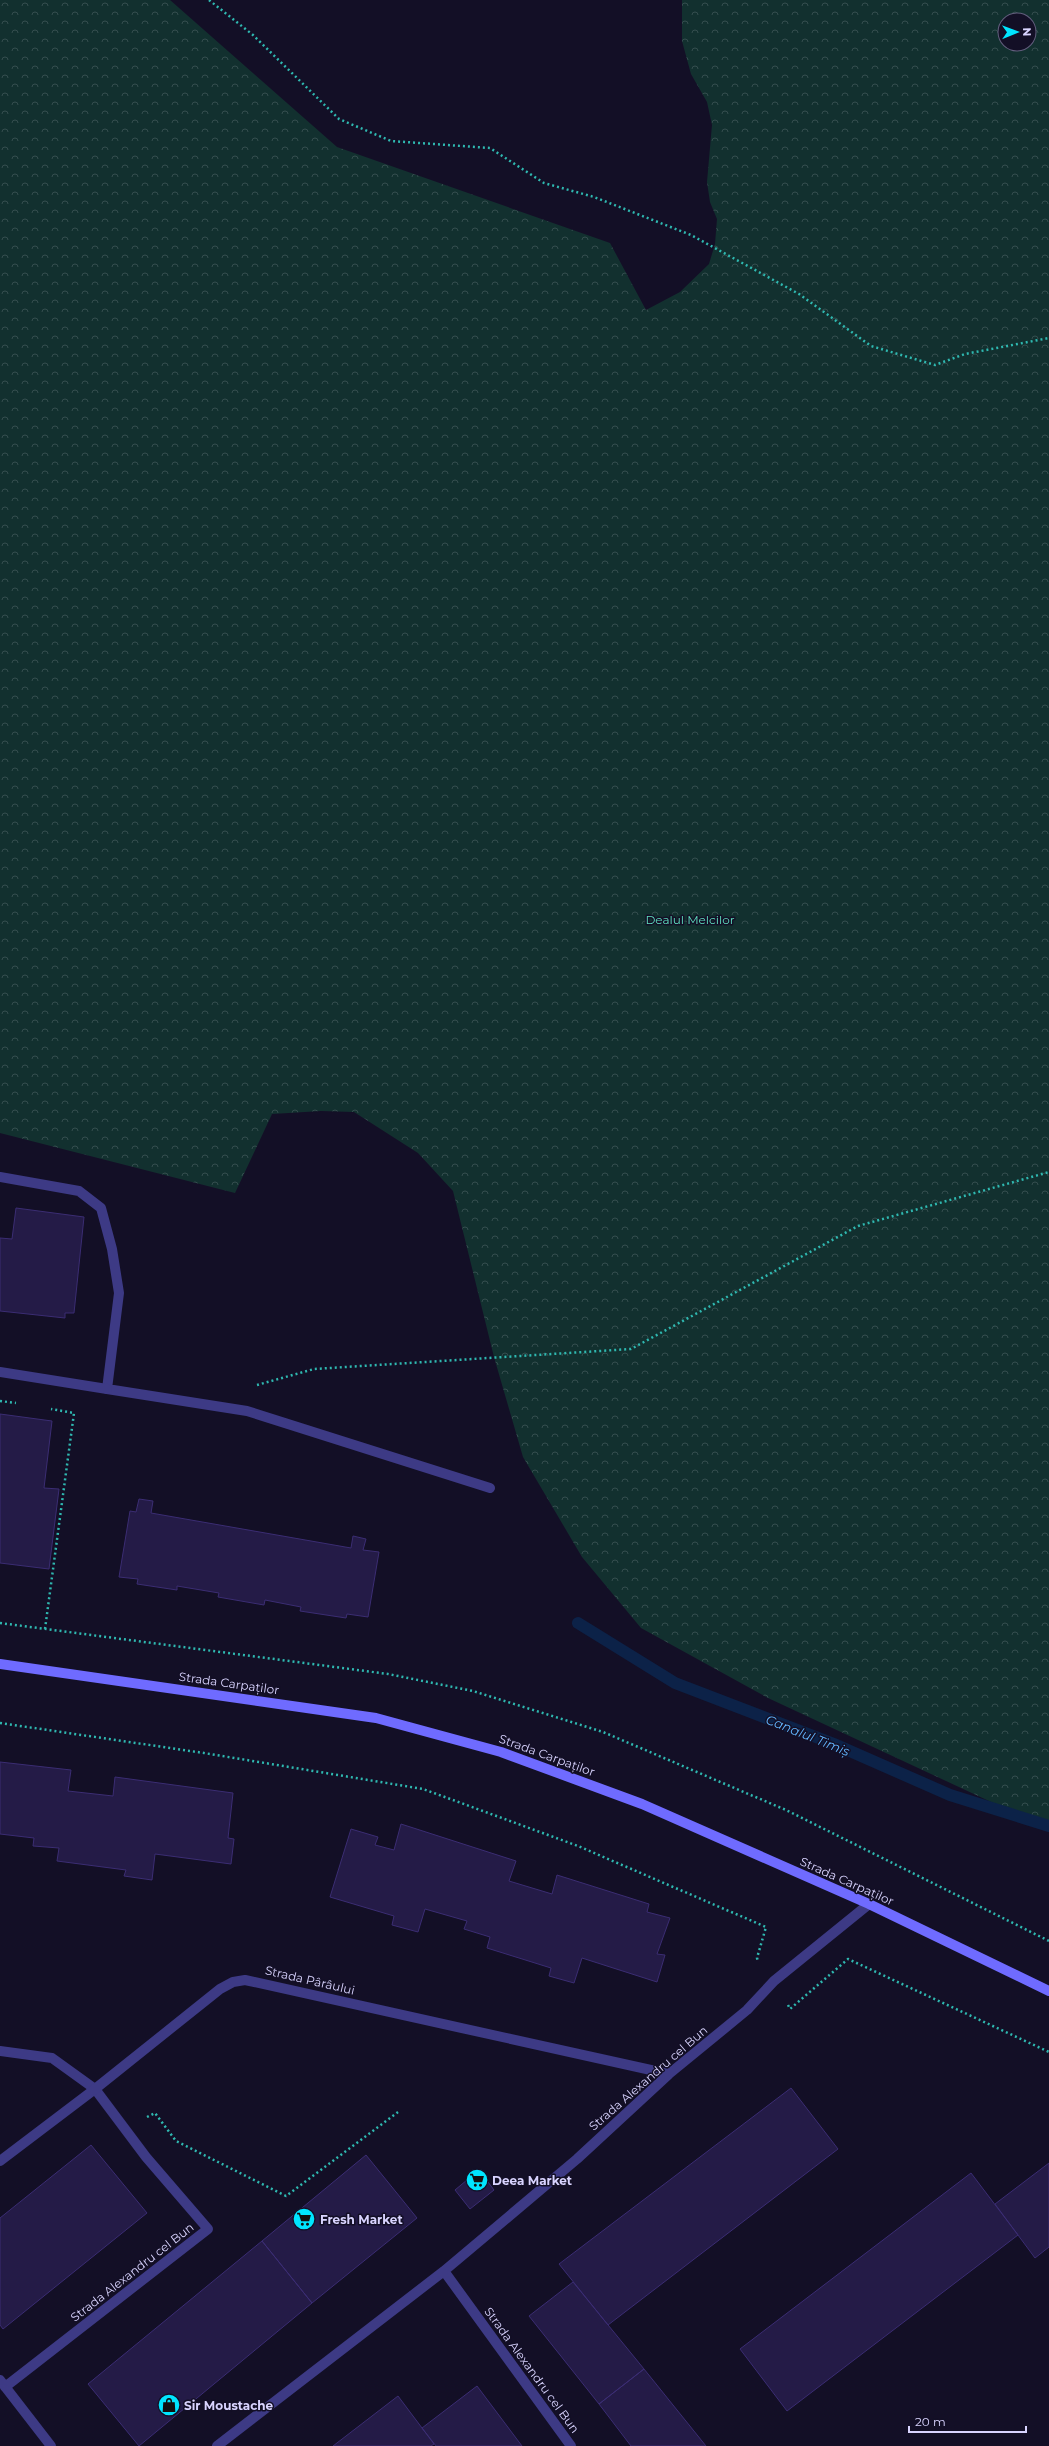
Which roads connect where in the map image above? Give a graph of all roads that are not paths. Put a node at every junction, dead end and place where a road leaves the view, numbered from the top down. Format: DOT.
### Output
graph roads {
  1 [pos="0,1177"];
  2 [pos="0,1372"];
  3 [pos="107,1389"];
  4 [pos="490,1488"];
  5 [pos="0,1664"];
  6 [pos="869,1904"];
  7 [pos="1049,1991"];
  8 [pos="0,2051"];
  9 [pos="668,2074"];
  10 [pos="95,2089"];
  11 [pos="0,2161"];
  12 [pos="444,2271"];
  13 [pos="2,2384"];
  14 [pos="51,2446"];
  15 [pos="217,2446"];
  16 [pos="570,2446"];
  1 -- 3 [label="street"];
  2 -- 3 [label="street"];
  3 -- 4 [label="street"];
  5 -- 6 [label="main road, Strada Carpaților"];
  6 -- 7 [label="main road, Strada Carpaților"];
  6 -- 9 [label="street, Strada Alexandru cel Bun"];
  8 -- 10 [label="street, Strada Alexandru cel Bun"];
  9 -- 10 [label="street, Strada Pârâului"];
  9 -- 12 [label="street, Strada Alexandru cel Bun"];
  10 -- 11 [label="street, Strada Pârâului"];
  10 -- 13 [label="street, Strada Alexandru cel Bun"];
  12 -- 15 [label="street, Strada Alexandru cel Bun"];
  12 -- 16 [label="street, Strada Alexandru cel Bun"];
  13 -- 14 [label="street, Strada Alexandru cel Bun"];
}
